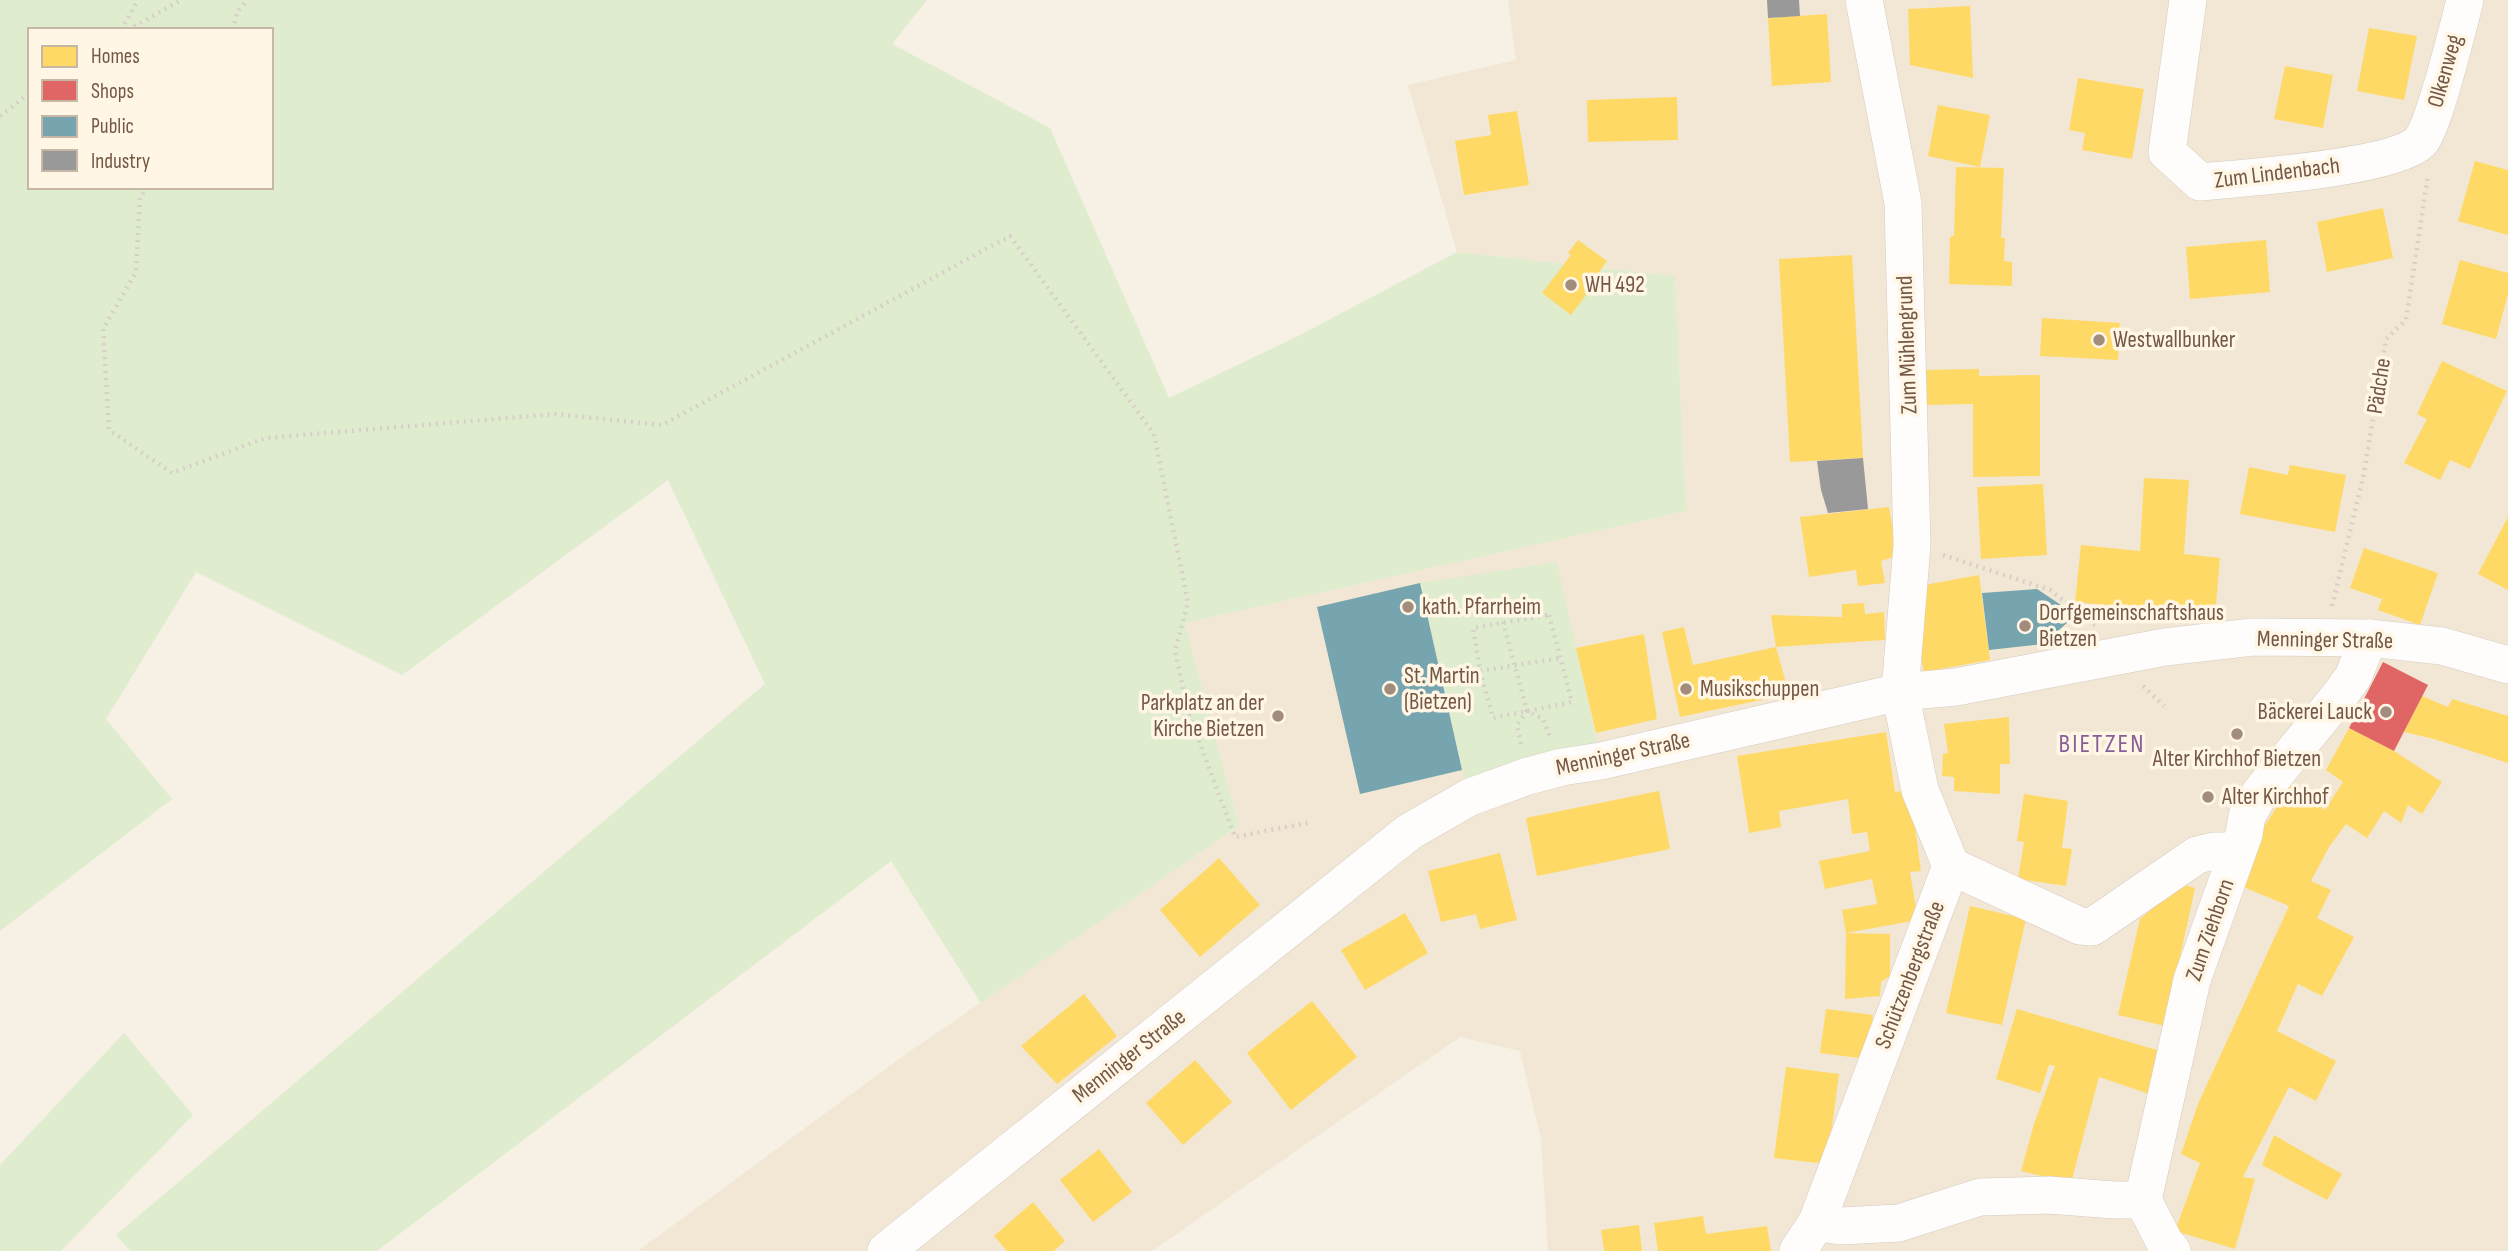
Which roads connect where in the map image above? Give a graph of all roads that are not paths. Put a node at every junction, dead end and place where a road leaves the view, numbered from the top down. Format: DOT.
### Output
graph roads {
  1 [pos="1864,0"];
  2 [pos="2188,0"];
  3 [pos="2465,0"];
  4 [pos="2422,141"];
  5 [pos="2369,638"];
  6 [pos="2507,662"];
  7 [pos="1900,692"];
  8 [pos="2237,851"];
  9 [pos="1951,866"];
  10 [pos="2143,1200"];
  11 [pos="1808,1236"];
  12 [pos="886,1251"];
  13 [pos="2172,1251"];
  1 -- 7 [label="street, Zum Mühlengrund"];
  2 -- 4 [label="street, Zum Lindenbach"];
  3 -- 4 [label="street, Olkenweg"];
  5 -- 6 [label="street, Menninger Straße"];
  5 -- 7 [label="street, Menninger Straße"];
  5 -- 8 [label="street, Zum Ziehborn"];
  7 -- 9 [label="street"];
  7 -- 12 [label="street, Menninger Straße"];
  8 -- 9 [label="street"];
  8 -- 10 [label="street, Zum Ziehborn"];
  9 -- 11 [label="street, Schützenbergstraße"];
  10 -- 11 [label="street"];
  10 -- 13 [label="street"];
}
